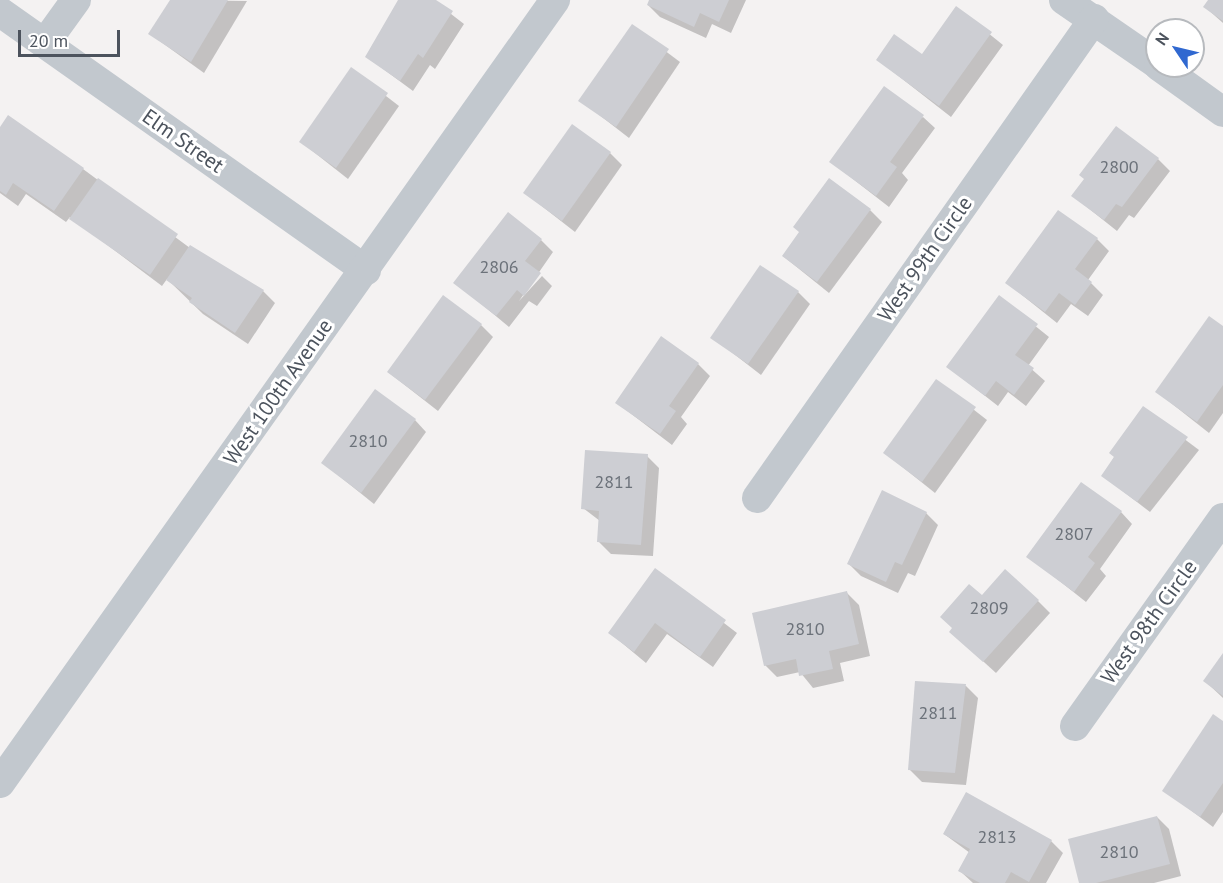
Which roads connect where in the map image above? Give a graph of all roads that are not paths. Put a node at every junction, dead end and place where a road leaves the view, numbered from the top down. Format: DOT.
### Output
graph roads {
  1 [pos="76,0"];
  2 [pos="555,0"];
  3 [pos="1064,0"];
  4 [pos="0,12"];
  5 [pos="1094,19"];
  6 [pos="45,43"];
  7 [pos="1145,56"];
  8 [pos="1176,78"];
  9 [pos="1223,112"];
  10 [pos="366,270"];
  11 [pos="757,498"];
  12 [pos="1223,518"];
  13 [pos="1075,726"];
  14 [pos="0,783"];
  1 -- 6 [label="street"];
  2 -- 10 [label="street, West 100th Avenue"];
  3 -- 5 [label="street"];
  4 -- 6 [label="street, Elm Street"];
  5 -- 7 [label="street"];
  5 -- 11 [label="street, West 99th Circle"];
  6 -- 10 [label="street, Elm Street"];
  8 -- 9 [label="street"];
  10 -- 14 [label="street, West 100th Avenue"];
  12 -- 13 [label="street, West 98th Circle"];
}
